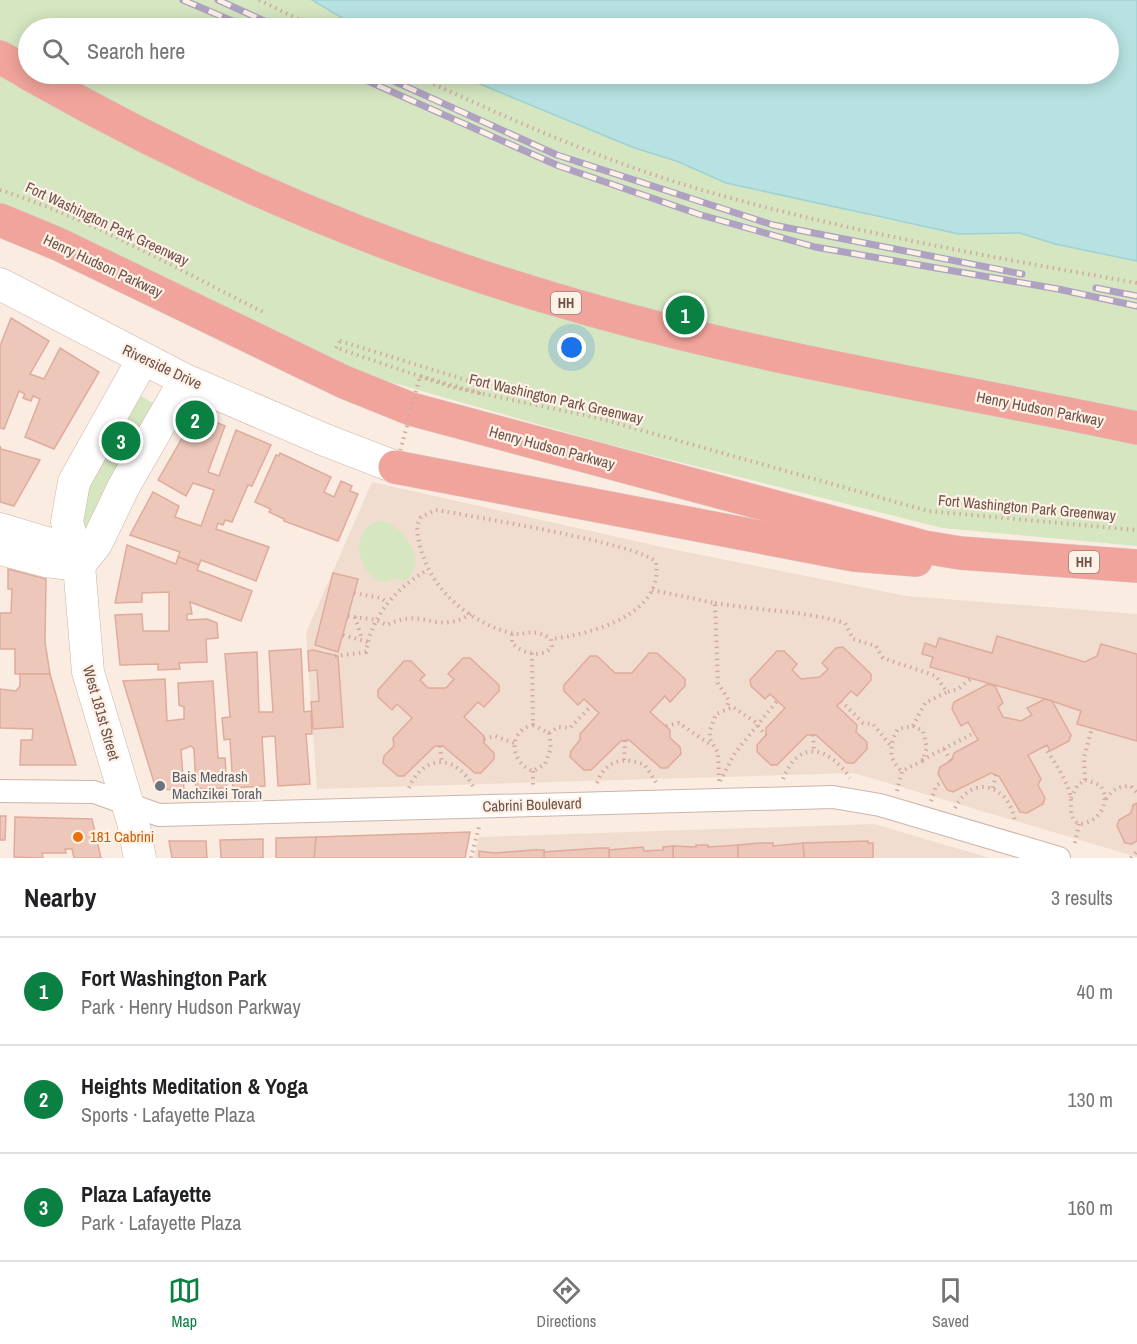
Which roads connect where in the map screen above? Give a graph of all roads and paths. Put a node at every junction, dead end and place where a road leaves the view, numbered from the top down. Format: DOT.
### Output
graph roads {
  1 [pos="259,0"];
  2 [pos="295,18"];
  3 [pos="0,57"];
  4 [pos="18,67"];
  5 [pos="49,84"];
  6 [pos="433,84"];
  7 [pos="0,190"];
  8 [pos="0,220"];
  9 [pos="1137,283"];
  10 [pos="0,285"];
  11 [pos="272,316"];
  12 [pos="326,343"];
  13 [pos="336,348"];
  14 [pos="143,359"];
  15 [pos="185,380"];
  16 [pos="1137,428"];
  17 [pos="397,459"];
  18 [pos="0,530"];
  19 [pos="1137,530"];
  20 [pos="0,549"];
  21 [pos="1030,558"];
  22 [pos="79,566"];
  23 [pos="1137,566"];
  24 [pos="427,570"];
  25 [pos="652,590"];
  26 [pos="354,593"];
  27 [pos="387,603"];
  28 [pos="716,603"];
  29 [pos="471,614"];
  30 [pos="348,616"];
  31 [pos="355,617"];
  32 [pos="376,620"];
  33 [pos="512,634"];
  34 [pos="343,635"];
  35 [pos="362,639"];
  36 [pos="551,639"];
  37 [pos="369,642"];
  38 [pos="532,653"];
  39 [pos="335,656"];
  40 [pos="973,677"];
  41 [pos="946,692"];
  42 [pos="777,700"];
  43 [pos="841,702"];
  44 [pos="591,706"];
  45 [pos="727,707"];
  46 [pos="756,724"];
  47 [pos="533,725"];
  48 [pos="666,726"];
  49 [pos="913,726"];
  50 [pos="1092,728"];
  51 [pos="549,733"];
  52 [pos="974,733"];
  53 [pos="813,735"];
  54 [pos="766,736"];
  55 [pos="484,739"];
  56 [pos="625,740"];
  57 [pos="514,743"];
  58 [pos="440,746"];
  59 [pos="891,746"];
  60 [pos="1044,746"];
  61 [pos="713,747"];
  62 [pos="944,749"];
  63 [pos="814,751"];
  64 [pos="624,760"];
  65 [pos="922,761"];
  66 [pos="951,761"];
  67 [pos="442,762"];
  68 [pos="532,771"];
  69 [pos="902,771"];
  70 [pos="996,775"];
  71 [pos="850,778"];
  72 [pos="783,780"];
  73 [pos="1085,780"];
  74 [pos="942,782"];
  75 [pos="657,784"];
  76 [pos="596,786"];
  77 [pos="533,788"];
  78 [pos="993,788"];
  79 [pos="474,789"];
  80 [pos="0,791"];
  81 [pos="407,791"];
  82 [pos="897,791"];
  83 [pos="1137,794"];
  84 [pos="1071,798"];
  85 [pos="931,802"];
  86 [pos="1104,802"];
  87 [pos="128,803"];
  88 [pos="954,809"];
  89 [pos="480,823"];
  90 [pos="1079,824"];
  91 [pos="1015,826"];
  92 [pos="1067,851"];
  93 [pos="1137,851"];
  94 [pos="140,858"];
  95 [pos="471,858"];
  96 [pos="1131,858"];
  1 -- 2 [label="path"];
  3 -- 4 [label="highway, Henry Hudson Parkway / HH"];
  5 -- 16 [label="highway, Henry Hudson Parkway / HH"];
  6 -- 9 [label="path"];
  7 -- 11 [label="path, Fort Washington Park Greenway"];
  8 -- 21 [label="highway, Henry Hudson Parkway / HH"];
  10 -- 14 [label="main road, Riverside Drive"];
  12 -- 13 [label="path, Fort Washington Park Greenway"];
  13 -- 17 [label="path, bridge"];
  13 -- 19 [label="path, Fort Washington Park Greenway"];
  14 -- 15 [label="main road, Riverside Drive"];
  14 -- 22 [label="main road, West 181st Street"];
  15 -- 17 [label="main road, Riverside Drive"];
  15 -- 22 [label="main road"];
  17 -- 21 [label="highway"];
  18 -- 22 [label="main road"];
  20 -- 22 [label="main road"];
  21 -- 23 [label="highway, Henry Hudson Parkway / HH"];
  22 -- 87 [label="main road, West 181st Street"];
  24 -- 25 [label="path"];
  24 -- 27 [label="path"];
  24 -- 29 [label="path"];
  25 -- 28 [label="path"];
  25 -- 36 [label="path"];
  26 -- 27 [label="path"];
  27 -- 32 [label="path"];
  28 -- 41 [label="path"];
  28 -- 45 [label="path"];
  29 -- 32 [label="path"];
  29 -- 33 [label="path"];
  30 -- 31 [label="path"];
  31 -- 32 [label="path"];
  31 -- 35 [label="path"];
  32 -- 37 [label="path"];
  33 -- 36 [label="path"];
  33 -- 38 [label="path"];
  34 -- 35 [label="path"];
  35 -- 37 [label="path"];
  36 -- 38 [label="path"];
  37 -- 39 [label="path"];
  38 -- 47 [label="path"];
  40 -- 41 [label="path"];
  41 -- 49 [label="path"];
  42 -- 46 [label="path"];
  43 -- 59 [label="path"];
  44 -- 51 [label="path"];
  45 -- 46 [label="path"];
  45 -- 61 [label="path"];
  46 -- 54 [label="path"];
  46 -- 61 [label="path"];
  47 -- 51 [label="path"];
  47 -- 57 [label="path"];
  48 -- 61 [label="path"];
  49 -- 59 [label="path"];
  49 -- 65 [label="path"];
  50 -- 73 [label="path"];
  51 -- 68 [label="path"];
  52 -- 62 [label="path"];
  53 -- 63 [label="path"];
  55 -- 57 [label="path"];
  56 -- 64 [label="path"];
  57 -- 68 [label="path"];
  58 -- 67 [label="path"];
  59 -- 69 [label="path"];
  60 -- 84 [label="path"];
  62 -- 65 [label="path"];
  62 -- 66 [label="path"];
  63 -- 71 [label="path"];
  63 -- 72 [label="path"];
  64 -- 75 [label="path"];
  64 -- 76 [label="path"];
  65 -- 69 [label="path"];
  67 -- 79 [label="path"];
  67 -- 81 [label="path"];
  68 -- 77 [label="path"];
  69 -- 82 [label="path"];
  70 -- 78 [label="path"];
  73 -- 84 [label="path"];
  73 -- 86 [label="path"];
  74 -- 85 [label="path"];
  78 -- 88 [label="path"];
  78 -- 91 [label="path"];
  80 -- 87 [label="street, Cabrini Boulevard"];
  83 -- 86 [label="path"];
  84 -- 90 [label="path"];
  86 -- 90 [label="path"];
  87 -- 92 [label="street, Cabrini Boulevard"];
  87 -- 94 [label="main road, West 181st Street"];
  89 -- 95 [label="path"];
  90 -- 92 [label="path"];
  93 -- 96 [label="path"];
}
